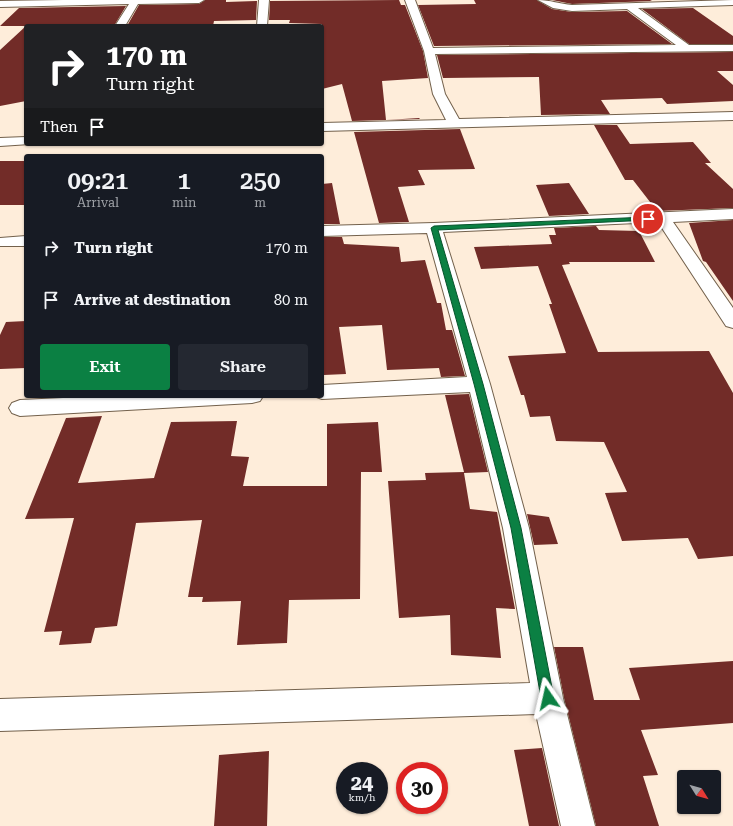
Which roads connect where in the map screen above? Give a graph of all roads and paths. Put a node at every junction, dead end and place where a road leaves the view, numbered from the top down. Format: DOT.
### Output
graph roads {
  1 [pos="199,0"];
  2 [pos="264,0"];
  3 [pos="410,0"];
  4 [pos="543,0"];
  5 [pos="136,1"];
  6 [pos="7,2"];
  7 [pos="733,2"];
  8 [pos="629,6"];
  9 [pos="0,12"];
  10 [pos="121,24"];
  11 [pos="262,24"];
  12 [pos="686,48"];
  13 [pos="733,48"];
  14 [pos="429,51"];
  15 [pos="733,116"];
  16 [pos="455,124"];
  17 [pos="324,127"];
  18 [pos="24,140"];
  19 [pos="0,142"];
  20 [pos="733,214"];
  21 [pos="663,218"];
  22 [pos="434,228"];
  23 [pos="324,232"];
  24 [pos="24,241"];
  25 [pos="5,242"];
  26 [pos="733,322"];
  27 [pos="479,384"];
  28 [pos="324,392"];
  29 [pos="213,398"];
  30 [pos="20,408"];
  31 [pos="548,698"];
  32 [pos="0,715"];
  33 [pos="578,826"];
  1 -- 5 [label="street"];
  2 -- 11 [label="street"];
  3 -- 14 [label="street"];
  4 -- 8 [label="street"];
  5 -- 6 [label="street"];
  5 -- 10 [label="street"];
  6 -- 9 [label="street"];
  7 -- 8 [label="street"];
  8 -- 12 [label="street"];
  12 -- 13 [label="street"];
  12 -- 14 [label="street"];
  14 -- 16 [label="street"];
  15 -- 16 [label="street"];
  16 -- 17 [label="street"];
  18 -- 19 [label="street"];
  20 -- 21 [label="street"];
  21 -- 22 [label="street"];
  21 -- 26 [label="street"];
  22 -- 23 [label="street"];
  22 -- 27 [label="street"];
  24 -- 25 [label="street"];
  27 -- 28 [label="street"];
  27 -- 31 [label="street"];
  29 -- 30 [label="street"];
  31 -- 32 [label="street"];
  31 -- 33 [label="street"];
}
